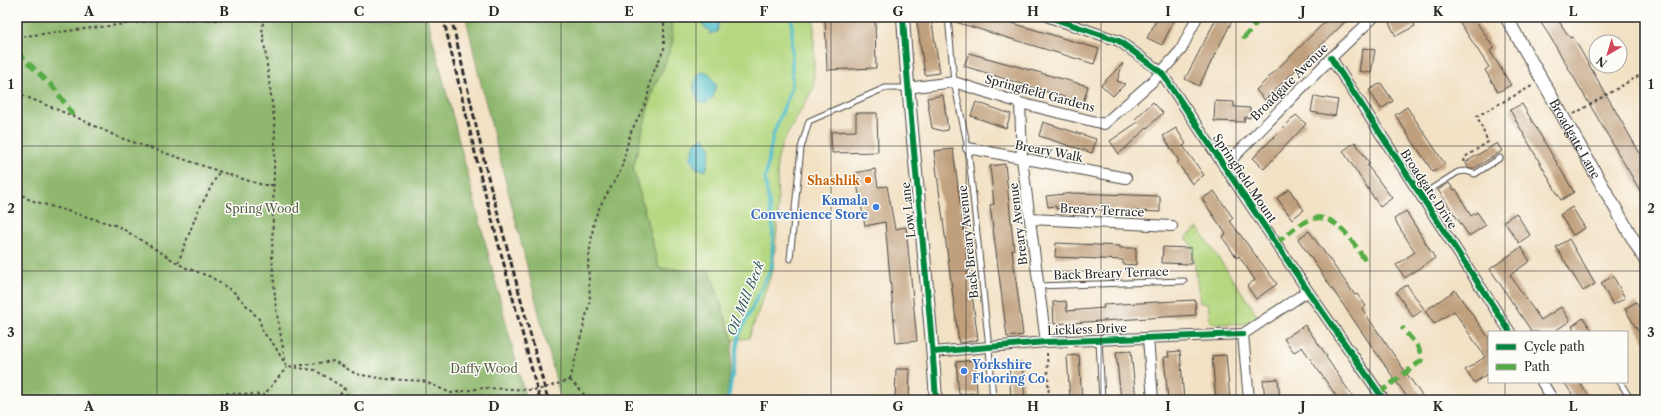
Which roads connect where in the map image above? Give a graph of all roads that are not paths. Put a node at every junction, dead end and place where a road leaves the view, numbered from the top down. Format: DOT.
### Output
graph roads {
  1 [pos="903,17"];
  2 [pos="948,17"];
  3 [pos="1049,17"];
  4 [pos="1197,17"];
  5 [pos="1374,17"];
  6 [pos="1506,17"];
  7 [pos="1331,58"];
  8 [pos="1161,72"];
  9 [pos="954,82"];
  10 [pos="907,88"];
  11 [pos="1020,103"];
  12 [pos="968,148"];
  13 [pos="1500,158"];
  14 [pos="1022,159"];
  15 [pos="1224,167"];
  16 [pos="1126,178"];
  17 [pos="1420,196"];
  18 [pos="1031,219"];
  19 [pos="1172,226"];
  20 [pos="790,260"];
  21 [pos="1645,260"];
  22 [pos="1184,281"];
  23 [pos="1038,286"];
  24 [pos="1308,292"];
  25 [pos="1509,331"];
  26 [pos="1242,334"];
  27 [pos="1148,338"];
  28 [pos="1099,340"];
  29 [pos="1046,342"];
  30 [pos="989,348"];
  31 [pos="933,352"];
  32 [pos="1543,383"];
  33 [pos="1621,383"];
  34 [pos="936,400"];
  35 [pos="992,400"];
  36 [pos="1102,400"];
  37 [pos="1153,400"];
  38 [pos="1249,400"];
  39 [pos="1384,400"];
  40 [pos="1553,400"];
  41 [pos="1630,400"];
  1 -- 10 [label="street, Low Lane"];
  2 -- 9 [label="lane, Back Breary Avenue"];
  3 -- 8 [label="street, Springfield Mount"];
  4 -- 8 [label="street"];
  5 -- 7 [label="street, Broadgate Avenue"];
  6 -- 21 [label="street, Broadgate Lane"];
  7 -- 15 [label="street, Broadgate Avenue"];
  7 -- 17 [label="street, Broadgate Drive"];
  8 -- 11 [label="street, Springfield Gardens"];
  8 -- 15 [label="street, Springfield Mount"];
  9 -- 10 [label="street, Springfield Gardens"];
  9 -- 11 [label="street, Springfield Gardens"];
  9 -- 12 [label="lane, Back Breary Avenue"];
  10 -- 20 [label="lane"];
  10 -- 31 [label="street, Low Lane"];
  11 -- 14 [label="street, Breary Avenue"];
  12 -- 14 [label="street, Breary Walk"];
  12 -- 30 [label="lane, Back Breary Avenue"];
  13 -- 17 [label="lane"];
  14 -- 16 [label="street, Breary Walk"];
  14 -- 18 [label="street, Breary Avenue"];
  15 -- 24 [label="street, Springfield Mount"];
  17 -- 25 [label="street, Broadgate Drive"];
  18 -- 19 [label="street, Breary Terrace"];
  18 -- 23 [label="street, Breary Avenue"];
  22 -- 23 [label="lane, Back Breary Terrace"];
  23 -- 29 [label="street, Breary Avenue"];
  24 -- 26 [label="street"];
  24 -- 39 [label="street, Springfield Mount"];
  26 -- 27 [label="street, Lickless Drive"];
  26 -- 38 [label="street"];
  27 -- 28 [label="street, Lickless Drive"];
  27 -- 37 [label="street"];
  28 -- 29 [label="street, Lickless Drive"];
  28 -- 36 [label="lane"];
  29 -- 30 [label="street, Lickless Drive"];
  30 -- 31 [label="street, Lickless Drive"];
  30 -- 35 [label="lane, Back Breary Avenue"];
  31 -- 34 [label="street, Low Lane"];
  32 -- 40 [label="street"];
  33 -- 41 [label="lane"];
}
